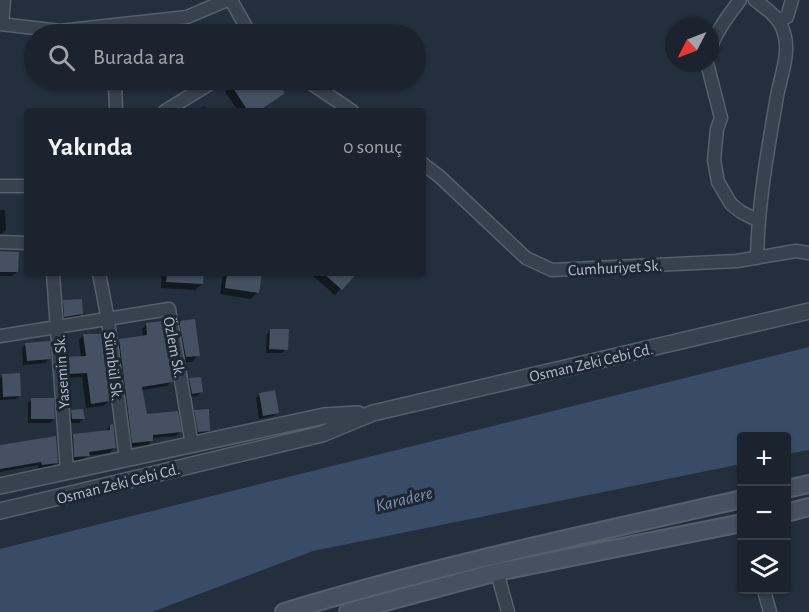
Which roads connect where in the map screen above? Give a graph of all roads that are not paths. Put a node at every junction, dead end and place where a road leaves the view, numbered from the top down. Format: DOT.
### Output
graph roads {
  1 [pos="4,0"];
  2 [pos="229,0"];
  3 [pos="740,0"];
  4 [pos="755,0"];
  5 [pos="792,0"];
  6 [pos="778,20"];
  7 [pos="1,24"];
  8 [pos="147,24"];
  9 [pos="244,24"];
  10 [pos="24,27"];
  11 [pos="719,31"];
  12 [pos="709,72"];
  13 [pos="115,90"];
  14 [pos="200,90"];
  15 [pos="321,90"];
  16 [pos="116,108"];
  17 [pos="170,108"];
  18 [pos="348,108"];
  19 [pos="426,166"];
  20 [pos="0,186"];
  21 [pos="24,186"];
  22 [pos="758,220"];
  23 [pos="0,242"];
  24 [pos="24,243"];
  25 [pos="809,253"];
  26 [pos="757,258"];
  27 [pos="53,276"];
  28 [pos="100,276"];
  29 [pos="809,310"];
  30 [pos="108,320"];
  31 [pos="58,327"];
  32 [pos="0,336"];
  33 [pos="373,413"];
  34 [pos="192,445"];
  35 [pos="126,459"];
  36 [pos="67,471"];
  37 [pos="809,484"];
  38 [pos="0,486"];
  39 [pos="791,488"];
  40 [pos="737,500"];
  41 [pos="809,507"];
  42 [pos="0,511"];
  43 [pos="791,512"];
  44 [pos="737,524"];
  45 [pos="497,572"];
  46 [pos="765,594"];
  47 [pos="284,612"];
  48 [pos="348,612"];
  49 [pos="508,612"];
  50 [pos="770,612"];
  1 -- 7 [label="street"];
  2 -- 8 [label="street"];
  2 -- 9 [label="street"];
  3 -- 11 [label="street"];
  4 -- 6 [label="street"];
  5 -- 6 [label="street"];
  6 -- 22 [label="street"];
  7 -- 10 [label="street"];
  12 -- 22 [label="street"];
  13 -- 16 [label="street"];
  14 -- 17 [label="street"];
  15 -- 18 [label="street"];
  19 -- 26 [label="street, Cumhuriyet Sk."];
  20 -- 21 [label="street"];
  22 -- 26 [label="street"];
  23 -- 24 [label="street"];
  25 -- 26 [label="street, Cumhuriyet Sk."];
  27 -- 31 [label="street, Yasemin Sk."];
  28 -- 30 [label="street, Sümbül Sk."];
  29 -- 33 [label="street, Osman Zeki Cebi Cd."];
  30 -- 31 [label="street"];
  30 -- 34 [label="street, Özlem Sk."];
  30 -- 35 [label="street, Sümbül Sk."];
  31 -- 32 [label="street"];
  31 -- 36 [label="street, Yasemin Sk."];
  33 -- 34 [label="street, Osman Zeki Cebi Cd."];
  33 -- 42 [label="street, Osman Zeki Cebi Cd."];
  34 -- 35 [label="street, Osman Zeki Cebi Cd."];
  35 -- 36 [label="street, Osman Zeki Cebi Cd."];
  36 -- 38 [label="street, Osman Zeki Cebi Cd."];
  37 -- 39 [label="main road"];
  40 -- 47 [label="main road"];
  41 -- 43 [label="main road"];
  44 -- 45 [label="main road"];
  45 -- 48 [label="main road"];
  45 -- 49 [label="street"];
  46 -- 50 [label="street"];
}
